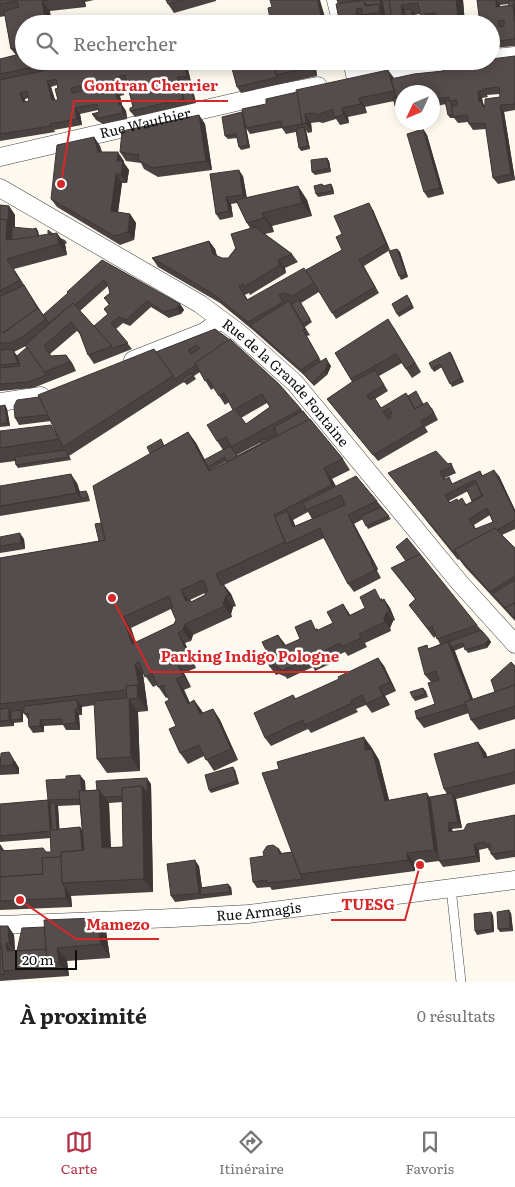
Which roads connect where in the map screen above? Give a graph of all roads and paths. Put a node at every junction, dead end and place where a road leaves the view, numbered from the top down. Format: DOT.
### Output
graph roads {
  1 [pos="336,0"];
  2 [pos="340,15"];
  3 [pos="515,56"];
  4 [pos="500,57"];
  5 [pos="354,70"];
  6 [pos="412,70"];
  7 [pos="356,79"];
  8 [pos="0,157"];
  9 [pos="0,188"];
  10 [pos="221,320"];
  11 [pos="116,367"];
  12 [pos="54,391"];
  13 [pos="0,402"];
  14 [pos="515,644"];
  15 [pos="515,880"];
  16 [pos="451,888"];
  17 [pos="0,925"];
  18 [pos="461,982"];
  1 -- 2 [label="street"];
  3 -- 4 [label="street"];
  5 -- 7 [label="street"];
  6 -- 7 [label="street, Rue Wauthier"];
  7 -- 8 [label="street, Rue Wauthier"];
  9 -- 10 [label="street, Rue de la Grande Fontaine"];
  10 -- 11 [label="street"];
  10 -- 14 [label="street, Rue de la Grande Fontaine"];
  12 -- 13 [label="street"];
  15 -- 16 [label="street, Rue Armagis"];
  16 -- 17 [label="street, Rue Armagis"];
  16 -- 18 [label="lane"];
}
